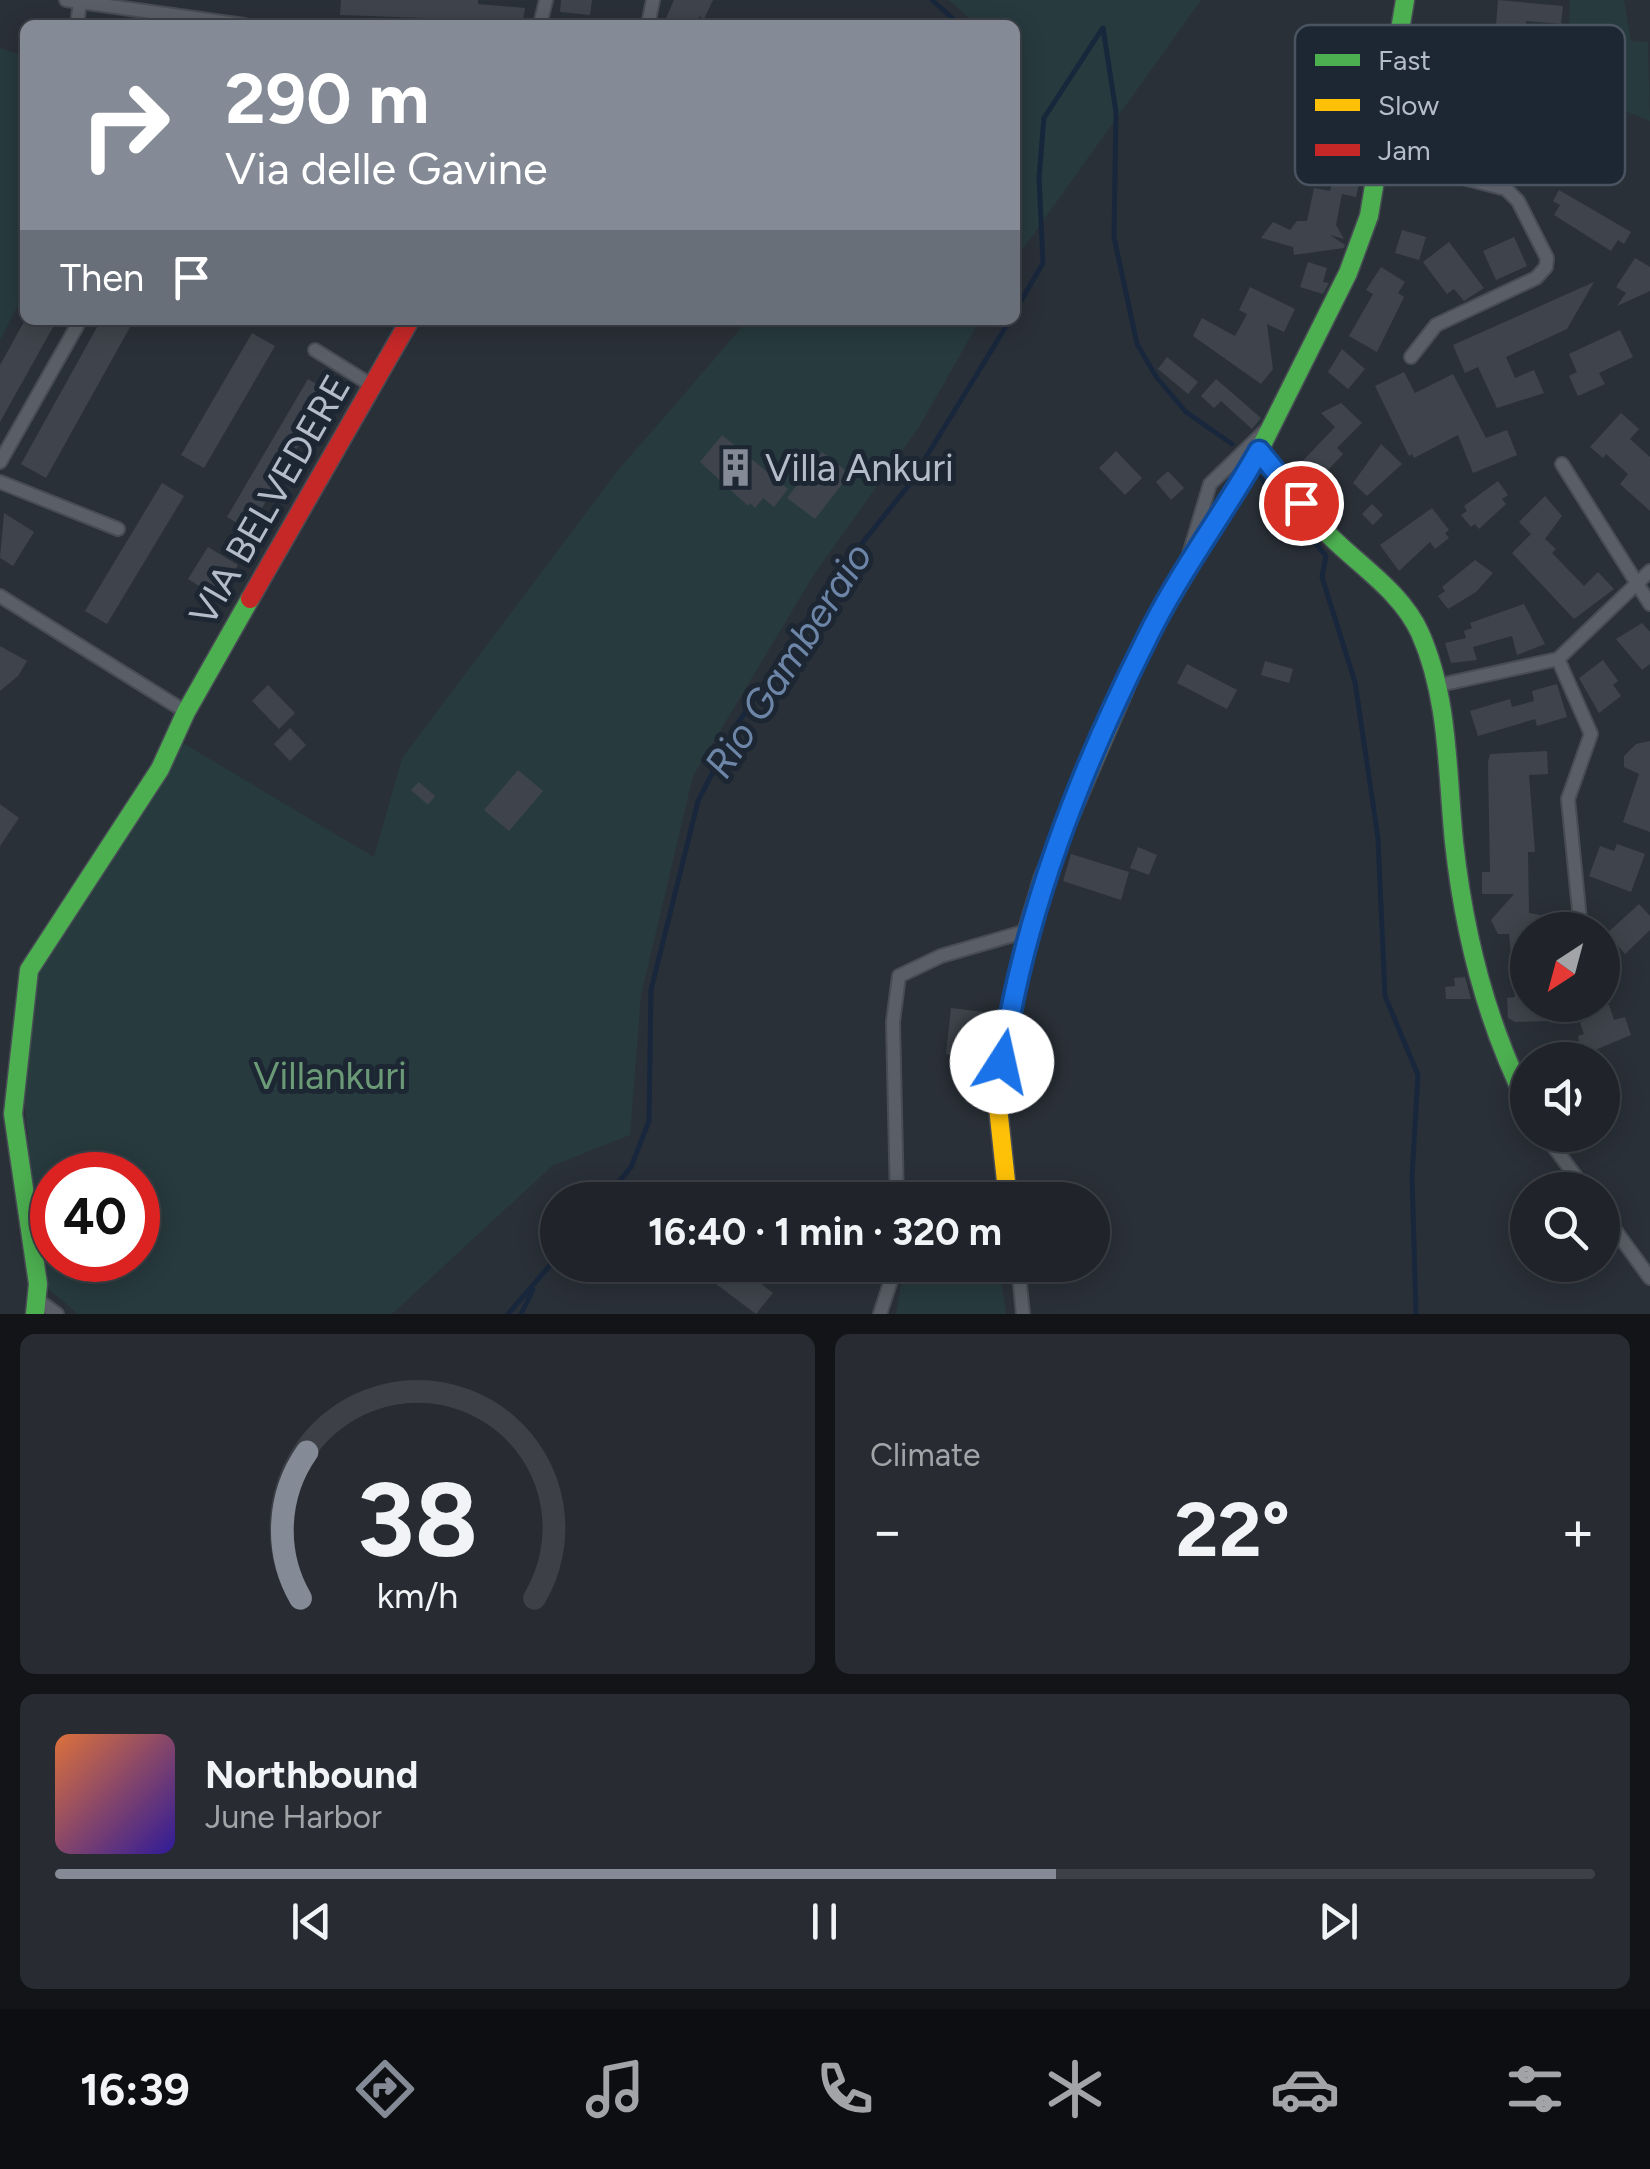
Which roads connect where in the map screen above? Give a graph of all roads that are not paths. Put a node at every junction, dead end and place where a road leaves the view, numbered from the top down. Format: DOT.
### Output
graph roads {
  1 [pos="1405,0"];
  2 [pos="73,1"];
  3 [pos="208,20"];
  4 [pos="1401,25"];
  5 [pos="1375,185"];
  6 [pos="1490,185"];
  7 [pos="407,325"];
  8 [pos="78,326"];
  9 [pos="314,350"];
  10 [pos="1411,357"];
  11 [pos="373,386"];
  12 [pos="1272,425"];
  13 [pos="1259,451"];
  14 [pos="0,462"];
  15 [pos="1562,464"];
  16 [pos="0,482"];
  17 [pos="118,528"];
  18 [pos="1650,571"];
  19 [pos="1185,574"];
  20 [pos="1636,583"];
  21 [pos="0,596"];
  22 [pos="1650,604"];
  23 [pos="1558,659"];
  24 [pos="1440,685"];
  25 [pos="186,712"];
  26 [pos="1579,912"];
  27 [pos="1027,931"];
  28 [pos="1510,1064"];
  29 [pos="897,1182"];
  30 [pos="1006,1182"];
  31 [pos="1620,1237"];
  32 [pos="1650,1278"];
  33 [pos="890,1282"];
  34 [pos="1020,1282"];
  35 [pos="37,1308"];
  36 [pos="57,1314"];
  37 [pos="880,1314"];
  38 [pos="1023,1314"];
  1 -- 4 [label="street"];
  2 -- 3 [label="street"];
  5 -- 12 [label="street"];
  6 -- 10 [label="street"];
  7 -- 11 [label="street, VIA BELVEDERE"];
  8 -- 14 [label="street"];
  9 -- 11 [label="street"];
  11 -- 25 [label="street, VIA BELVEDERE"];
  12 -- 13 [label="street"];
  12 -- 19 [label="street"];
  13 -- 19 [label="street"];
  13 -- 24 [label="street"];
  15 -- 20 [label="street"];
  16 -- 17 [label="street"];
  18 -- 20 [label="street"];
  19 -- 27 [label="street"];
  20 -- 22 [label="street"];
  20 -- 23 [label="street"];
  21 -- 25 [label="street"];
  23 -- 24 [label="street"];
  23 -- 26 [label="street"];
  24 -- 28 [label="street"];
  25 -- 35 [label="street, VIA BELVEDERE"];
  27 -- 29 [label="street"];
  27 -- 30 [label="street"];
  31 -- 32 [label="street"];
  33 -- 37 [label="street"];
  34 -- 38 [label="street"];
  35 -- 36 [label="street"];
}
